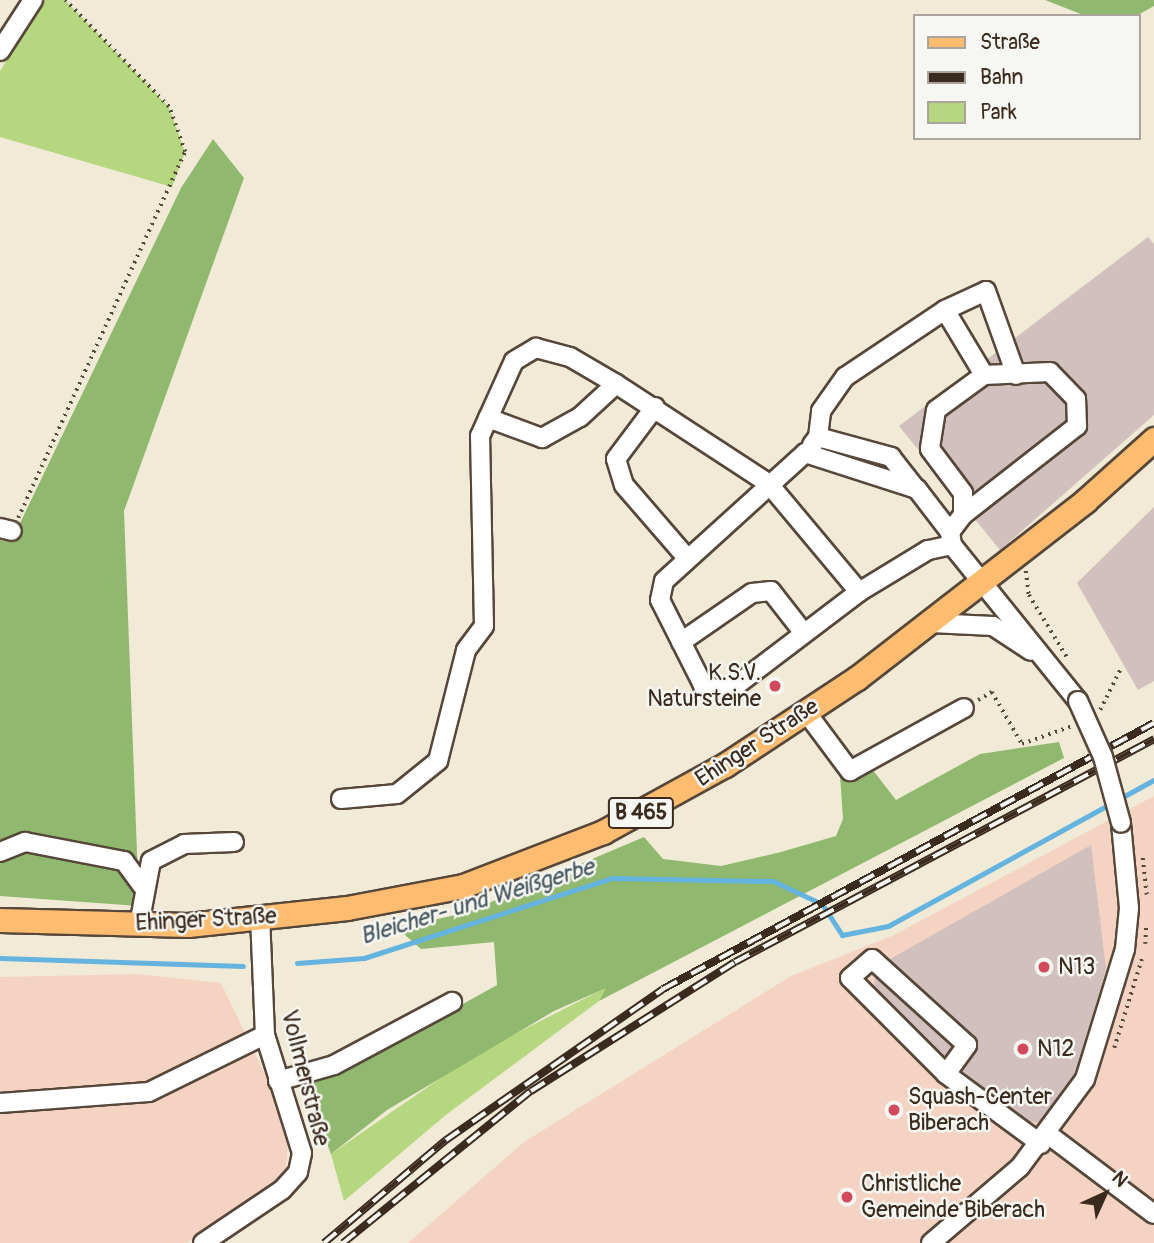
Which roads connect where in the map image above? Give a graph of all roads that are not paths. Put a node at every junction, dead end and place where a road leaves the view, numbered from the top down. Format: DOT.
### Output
graph roads {
  1 [pos="33,0"];
  2 [pos="0,51"];
  3 [pos="945,310"];
  4 [pos="984,375"];
  5 [pos="1016,375"];
  6 [pos="616,384"];
  7 [pos="655,407"];
  8 [pos="488,418"];
  9 [pos="818,437"];
  10 [pos="1154,439"];
  11 [pos="805,453"];
  12 [pos="768,483"];
  13 [pos="917,489"];
  14 [pos="962,515"];
  15 [pos="951,539"];
  16 [pos="687,558"];
  17 [pos="984,582"];
  18 [pos="859,592"];
  19 [pos="931,623"];
  20 [pos="803,632"];
  21 [pos="681,642"];
  22 [pos="1064,669"];
  23 [pos="964,708"];
  24 [pos="806,712"];
  25 [pos="341,799"];
  26 [pos="234,842"];
  27 [pos="0,852"];
  28 [pos="142,886"];
  29 [pos="140,915"];
  30 [pos="260,918"];
  31 [pos="0,920"];
  32 [pos="452,1002"];
  33 [pos="265,1035"];
  34 [pos="946,1074"];
  35 [pos="278,1081"];
  36 [pos="0,1104"];
  37 [pos="1045,1140"];
  38 [pos="1152,1207"];
  39 [pos="204,1243"];
  40 [pos="931,1243"];
  1 -- 2 [label="street"];
  3 -- 4 [label="street"];
  3 -- 5 [label="street"];
  3 -- 9 [label="street"];
  4 -- 5 [label="street"];
  4 -- 14 [label="street"];
  5 -- 14 [label="street"];
  6 -- 7 [label="street"];
  6 -- 8 [label="street"];
  6 -- 8 [label="street"];
  7 -- 12 [label="street"];
  7 -- 16 [label="street"];
  8 -- 25 [label="street"];
  9 -- 11 [label="street"];
  9 -- 13 [label="street"];
  10 -- 17 [label="main road, Ehinger Straße / B 465"];
  11 -- 12 [label="street"];
  11 -- 13 [label="street"];
  12 -- 16 [label="street"];
  12 -- 18 [label="street"];
  13 -- 15 [label="street"];
  14 -- 15 [label="street"];
  15 -- 17 [label="street"];
  15 -- 18 [label="street"];
  16 -- 21 [label="street"];
  17 -- 19 [label="main road, Ehinger Straße / B 465"];
  17 -- 22 [label="street"];
  18 -- 20 [label="street"];
  19 -- 22 [label="street"];
  19 -- 24 [label="main road, Ehinger Straße / B 465"];
  20 -- 21 [label="street"];
  20 -- 21 [label="street"];
  22 -- 37 [label="street, bridge"];
  23 -- 24 [label="street"];
  24 -- 30 [label="main road, Ehinger Straße / B 465"];
  26 -- 28 [label="street"];
  27 -- 28 [label="street"];
  28 -- 29 [label="street"];
  29 -- 30 [label="main road, Ehinger Straße / B 465"];
  29 -- 31 [label="main road, Ehinger Straße / B 465"];
  30 -- 33 [label="street, Vollmerstraße"];
  32 -- 35 [label="street"];
  33 -- 35 [label="street, Vollmerstraße"];
  33 -- 36 [label="street"];
  34 -- 34 [label="street"];
  34 -- 37 [label="street"];
  35 -- 39 [label="street, Vollmerstraße"];
  37 -- 38 [label="street"];
  37 -- 40 [label="street"];
}
